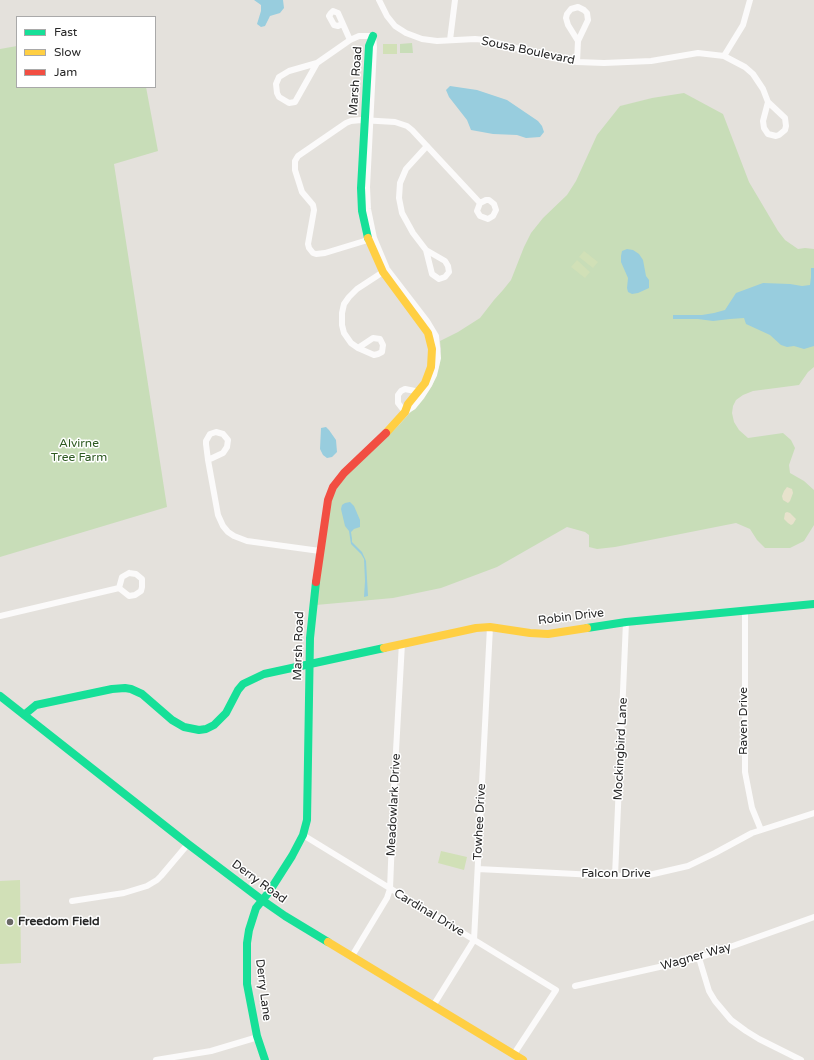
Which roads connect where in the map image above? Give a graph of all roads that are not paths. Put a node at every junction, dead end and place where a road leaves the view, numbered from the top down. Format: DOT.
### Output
graph roads {
  1 [pos="379,0"];
  2 [pos="455,0"];
  3 [pos="750,0"];
  4 [pos="342,24"];
  5 [pos="372,36"];
  6 [pos="350,40"];
  7 [pos="450,40"];
  8 [pos="578,41"];
  9 [pos="724,56"];
  10 [pos="577,62"];
  11 [pos="317,63"];
  12 [pos="768,102"];
  13 [pos="368,120"];
  14 [pos="427,146"];
  15 [pos="480,203"];
  16 [pos="371,239"];
  17 [pos="426,250"];
  18 [pos="385,270"];
  19 [pos="358,348"];
  20 [pos="420,395"];
  21 [pos="405,412"];
  22 [pos="208,460"];
  23 [pos="320,551"];
  24 [pos="119,588"];
  25 [pos="814,604"];
  26 [pos="745,611"];
  27 [pos="0,616"];
  28 [pos="626,622"];
  29 [pos="490,627"];
  30 [pos="402,643"];
  31 [pos="310,663"];
  32 [pos="0,696"];
  33 [pos="24,715"];
  34 [pos="814,813"];
  35 [pos="761,830"];
  36 [pos="303,835"];
  37 [pos="188,844"];
  38 [pos="478,869"];
  39 [pos="615,876"];
  40 [pos="390,889"];
  41 [pos="262,900"];
  42 [pos="72,901"];
  43 [pos="814,917"];
  44 [pos="474,940"];
  45 [pos="352,956"];
  46 [pos="699,958"];
  47 [pos="575,986"];
  48 [pos="433,1006"];
  49 [pos="258,1037"];
  50 [pos="514,1054"];
  51 [pos="156,1060"];
  52 [pos="265,1060"];
  53 [pos="523,1060"];
  54 [pos="801,1060"];
  1 -- 7 [label="street, Sousa Boulevard"];
  2 -- 7 [label="street"];
  3 -- 9 [label="street"];
  4 -- 6 [label="street"];
  5 -- 6 [label="street"];
  5 -- 13 [label="street, Marsh Road"];
  6 -- 11 [label="street"];
  7 -- 10 [label="street, Sousa Boulevard"];
  8 -- 8 [label="street"];
  8 -- 10 [label="street"];
  9 -- 10 [label="street, Sousa Boulevard"];
  9 -- 12 [label="street, Sousa Boulevard"];
  11 -- 11 [label="street"];
  12 -- 12 [label="street, Sousa Boulevard"];
  13 -- 14 [label="street"];
  13 -- 16 [label="street, Marsh Road"];
  13 -- 16 [label="street"];
  14 -- 15 [label="street"];
  14 -- 17 [label="street"];
  16 -- 18 [label="street, Marsh Road"];
  17 -- 17 [label="street"];
  18 -- 19 [label="street"];
  18 -- 20 [label="street, Marsh Road"];
  20 -- 21 [label="street, Marsh Road"];
  20 -- 21 [label="street"];
  21 -- 23 [label="street, Marsh Road"];
  22 -- 22 [label="street"];
  22 -- 23 [label="street"];
  23 -- 31 [label="street, Marsh Road"];
  24 -- 27 [label="street"];
  25 -- 26 [label="street, Robin Drive"];
  26 -- 28 [label="street, Robin Drive"];
  26 -- 35 [label="street, Raven Drive"];
  28 -- 29 [label="street, Robin Drive"];
  28 -- 39 [label="street, Mockingbird Lane"];
  29 -- 30 [label="street, Robin Drive"];
  29 -- 38 [label="street, Towhee Drive"];
  30 -- 31 [label="street, Robin Drive"];
  30 -- 40 [label="street, Meadowlark Drive"];
  31 -- 33 [label="street, Robin Drive"];
  31 -- 36 [label="street, Marsh Road"];
  32 -- 33 [label="street, Derry Road"];
  33 -- 37 [label="street, Derry Road"];
  34 -- 35 [label="street, Falcon Drive"];
  35 -- 39 [label="street, Falcon Drive"];
  36 -- 40 [label="street, Cardinal Drive"];
  36 -- 41 [label="street, Marsh Road"];
  37 -- 41 [label="street, Derry Road"];
  37 -- 42 [label="street"];
  38 -- 39 [label="street, Falcon Drive"];
  38 -- 44 [label="street, Towhee Drive"];
  40 -- 44 [label="street, Cardinal Drive"];
  40 -- 45 [label="street, Meadowlark Drive"];
  41 -- 45 [label="street, Derry Road"];
  41 -- 49 [label="street, Derry Lane"];
  43 -- 46 [label="street, Wagner Way"];
  44 -- 48 [label="street, Towhee Drive"];
  44 -- 50 [label="street, Cardinal Drive"];
  45 -- 48 [label="street, Derry Road"];
  46 -- 47 [label="street, Wagner Way"];
  46 -- 54 [label="street"];
  48 -- 50 [label="street, Derry Road"];
  49 -- 51 [label="street"];
  49 -- 52 [label="street, Derry Lane"];
  50 -- 53 [label="street, Derry Road"];
}
